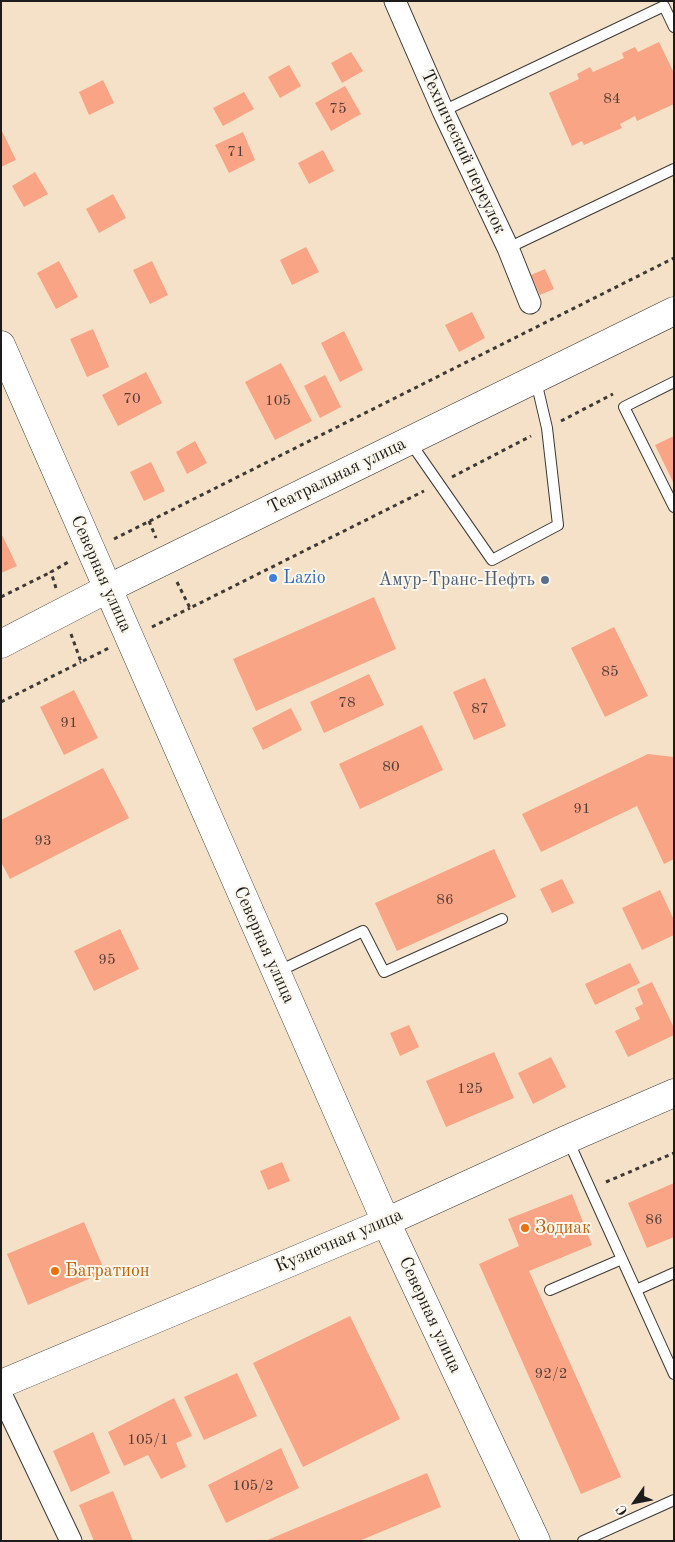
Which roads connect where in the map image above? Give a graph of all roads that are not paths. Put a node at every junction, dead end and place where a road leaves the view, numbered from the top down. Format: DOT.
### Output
graph roads {
  1 [pos="395,1"];
  2 [pos="674,27"];
  3 [pos="443,111"];
  4 [pos="674,169"];
  5 [pos="508,248"];
  6 [pos="530,303"];
  7 [pos="674,311"];
  8 [pos="1,345"];
  9 [pos="536,378"];
  10 [pos="674,382"];
  11 [pos="409,441"];
  12 [pos="674,507"];
  13 [pos="107,588"];
  14 [pos="1,644"];
  15 [pos="502,919"];
  16 [pos="276,972"];
  17 [pos="674,1093"];
  18 [pos="568,1139"];
  19 [pos="386,1222"];
  20 [pos="622,1259"];
  21 [pos="674,1273"];
  22 [pos="550,1290"];
  23 [pos="636,1290"];
  24 [pos="674,1374"];
  25 [pos="1,1384"];
  26 [pos="1,1394"];
  27 [pos="674,1500"];
  28 [pos="71,1541"];
  29 [pos="536,1541"];
  30 [pos="583,1541"];
  1 -- 3 [label="street, Технический переулок"];
  2 -- 3 [label="lane"];
  3 -- 5 [label="street, Технический переулок"];
  4 -- 5 [label="lane"];
  5 -- 6 [label="street, Технический переулок"];
  7 -- 9 [label="street, Театральная улица"];
  8 -- 13 [label="street, Северная улица"];
  9 -- 11 [label="street, Театральная улица"];
  9 -- 11 [label="lane"];
  10 -- 12 [label="lane"];
  11 -- 13 [label="street, Театральная улица"];
  13 -- 14 [label="street, Театральная улица"];
  13 -- 16 [label="street, Северная улица"];
  15 -- 16 [label="lane"];
  16 -- 19 [label="street, Северная улица"];
  17 -- 18 [label="street, Кузнечная улица"];
  18 -- 19 [label="street, Кузнечная улица"];
  18 -- 20 [label="lane"];
  19 -- 25 [label="street, Кузнечная улица"];
  19 -- 29 [label="street, Северная улица"];
  20 -- 22 [label="lane"];
  20 -- 23 [label="lane"];
  21 -- 23 [label="lane"];
  23 -- 24 [label="lane"];
  26 -- 28 [label="street"];
  27 -- 30 [label="lane"];
}
